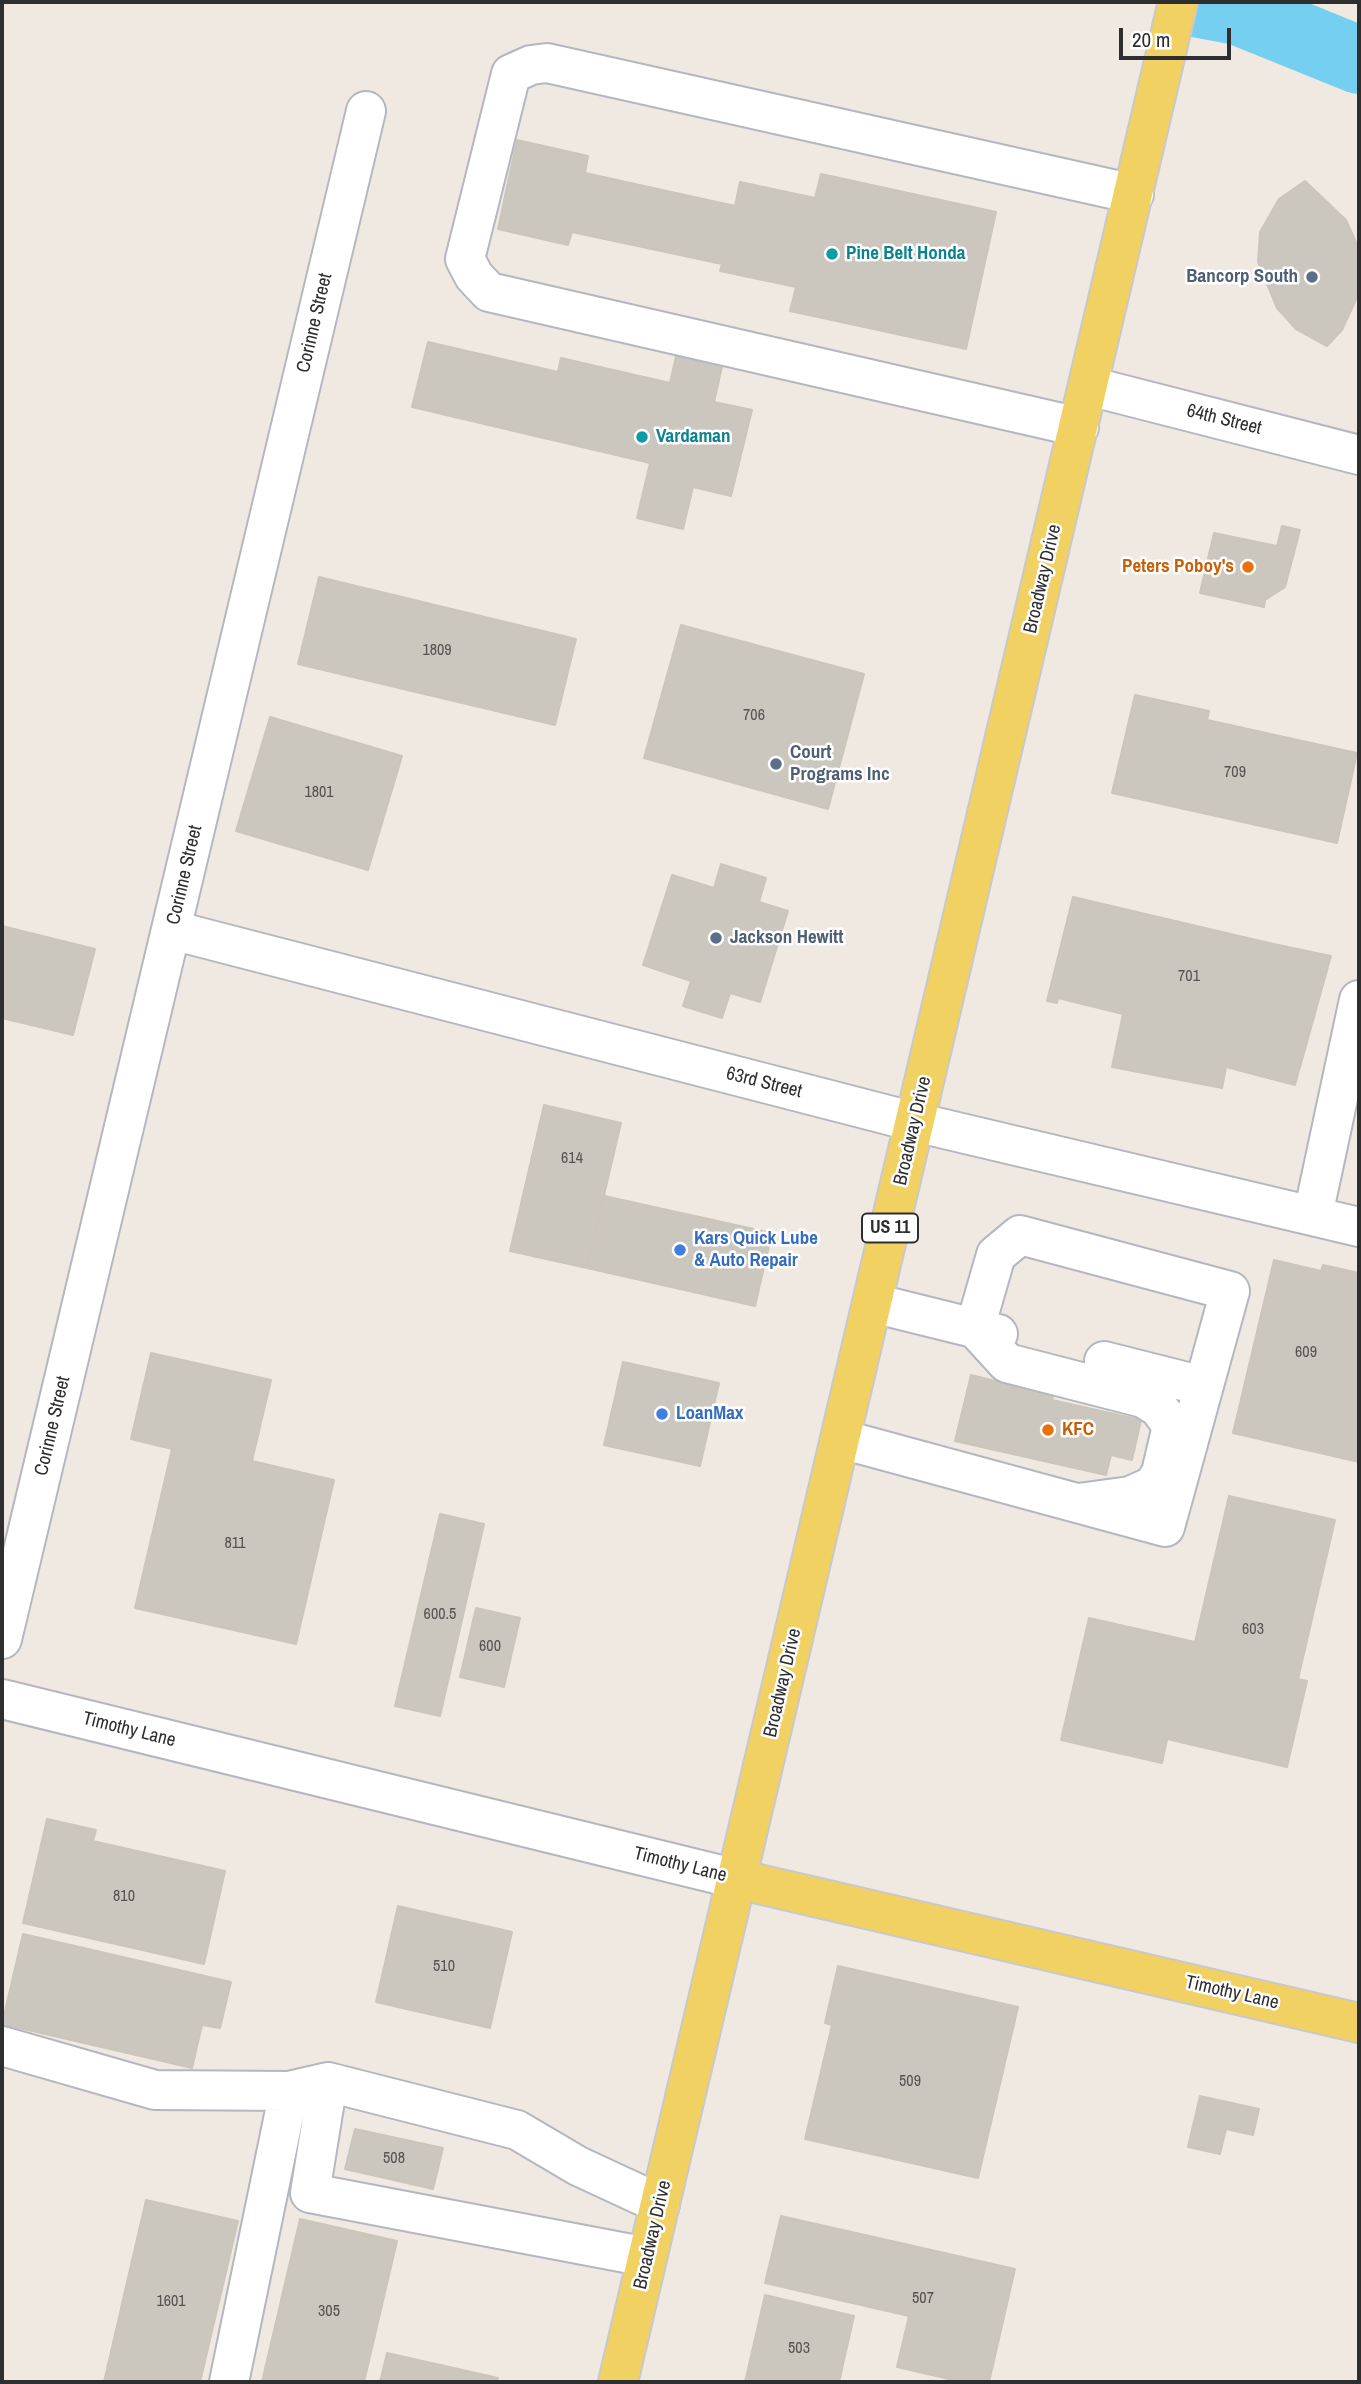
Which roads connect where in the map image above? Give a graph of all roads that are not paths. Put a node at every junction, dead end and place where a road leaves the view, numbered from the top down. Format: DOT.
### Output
graph roads {
  1 [pos="1178,2"];
  2 [pos="366,111"];
  3 [pos="1134,194"];
  4 [pos="1089,386"];
  5 [pos="1079,427"];
  6 [pos="1359,454"];
  7 [pos="172,930"];
  8 [pos="1359,1000"];
  9 [pos="915,1122"];
  10 [pos="1313,1215"];
  11 [pos="1359,1227"];
  12 [pos="873,1303"];
  13 [pos="975,1328"];
  14 [pos="1203,1386"];
  15 [pos="841,1440"];
  16 [pos="1079,1503"];
  17 [pos="2,1639"];
  18 [pos="2,1699"];
  19 [pos="737,1879"];
  20 [pos="1359,2023"];
  21 [pos="2,2046"];
  22 [pos="328,2082"];
  23 [pos="289,2091"];
  24 [pos="660,2204"];
  25 [pos="647,2257"];
  26 [pos="229,2382"];
  27 [pos="618,2382"];
  1 -- 3 [label="main road, Broadway Drive / US 11"];
  2 -- 7 [label="street, Corinne Street"];
  3 -- 4 [label="main road, Broadway Drive / US 11"];
  3 -- 5 [label="street"];
  4 -- 5 [label="main road, Broadway Drive / US 11"];
  4 -- 6 [label="street, 64th Street"];
  5 -- 9 [label="main road, Broadway Drive / US 11"];
  7 -- 9 [label="street, 63rd Street"];
  7 -- 17 [label="street, Corinne Street"];
  8 -- 10 [label="street"];
  9 -- 10 [label="street, 63rd Street"];
  9 -- 12 [label="main road, Broadway Drive / US 11"];
  10 -- 11 [label="street, 63rd Street"];
  12 -- 13 [label="street"];
  12 -- 15 [label="main road, Broadway Drive / US 11"];
  13 -- 14 [label="street"];
  13 -- 14 [label="street"];
  13 -- 16 [label="street"];
  14 -- 16 [label="street"];
  15 -- 16 [label="street"];
  15 -- 19 [label="main road, Broadway Drive / US 11"];
  18 -- 19 [label="street, Timothy Lane"];
  19 -- 20 [label="main road, Timothy Lane"];
  19 -- 24 [label="main road, Broadway Drive / US 11"];
  21 -- 23 [label="street"];
  22 -- 23 [label="street"];
  22 -- 24 [label="street"];
  22 -- 25 [label="street"];
  23 -- 26 [label="street"];
  24 -- 25 [label="main road, Broadway Drive / US 11"];
  25 -- 27 [label="main road, Broadway Drive / US 11"];
}
